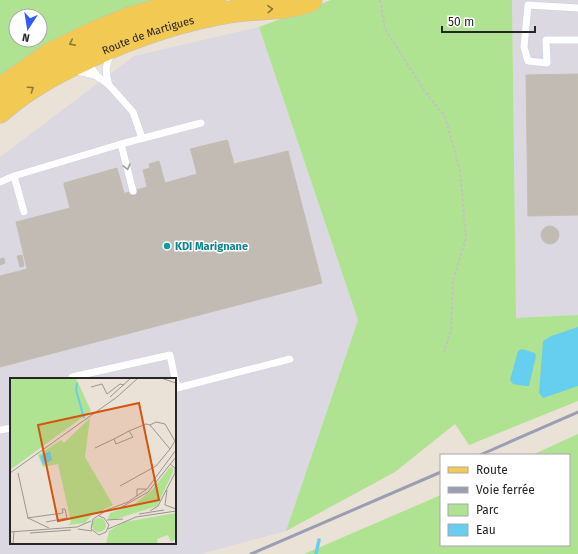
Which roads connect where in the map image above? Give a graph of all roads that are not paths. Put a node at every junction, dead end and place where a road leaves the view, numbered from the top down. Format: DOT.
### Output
graph roads {
  1 [pos="215,0"];
  2 [pos="311,0"];
  3 [pos="173,6"];
  4 [pos="578,8"];
  5 [pos="128,34"];
  6 [pos="578,40"];
  7 [pos="93,50"];
  8 [pos="52,74"];
  9 [pos="99,78"];
  10 [pos="109,85"];
  11 [pos="0,89"];
  12 [pos="0,112"];
  13 [pos="201,123"];
  14 [pos="142,138"];
  15 [pos="121,144"];
  16 [pos="14,176"];
  17 [pos="0,182"];
  18 [pos="133,191"];
  19 [pos="24,212"];
  20 [pos="290,359"];
  21 [pos="72,378"];
  22 [pos="174,378"];
  23 [pos="176,388"];
  24 [pos="10,428"];
  25 [pos="0,430"];
  1 -- 3 [label="main road, Route de Martigues"];
  5 -- 2 [label="main road, Route de Martigues, one-way"];
  3 -- 5 [label="lane"];
  3 -- 11 [label="main road, Route de Martigues, one-way"];
  4 -- 6 [label="lane"];
  5 -- 7 [label="main road, Route de Martigues"];
  5 -- 10 [label="lane"];
  7 -- 8 [label="main road, Route de Martigues"];
  7 -- 9 [label="lane"];
  8 -- 9 [label="lane"];
  12 -- 8 [label="main road, Route de Martigues, one-way"];
  9 -- 10 [label="lane"];
  10 -- 14 [label="lane"];
  13 -- 14 [label="lane"];
  14 -- 15 [label="lane"];
  15 -- 16 [label="lane"];
  15 -- 18 [label="lane, one-way"];
  16 -- 17 [label="lane"];
  16 -- 19 [label="lane"];
  20 -- 23 [label="lane"];
  21 -- 22 [label="lane"];
  24 -- 25 [label="lane"];
}
